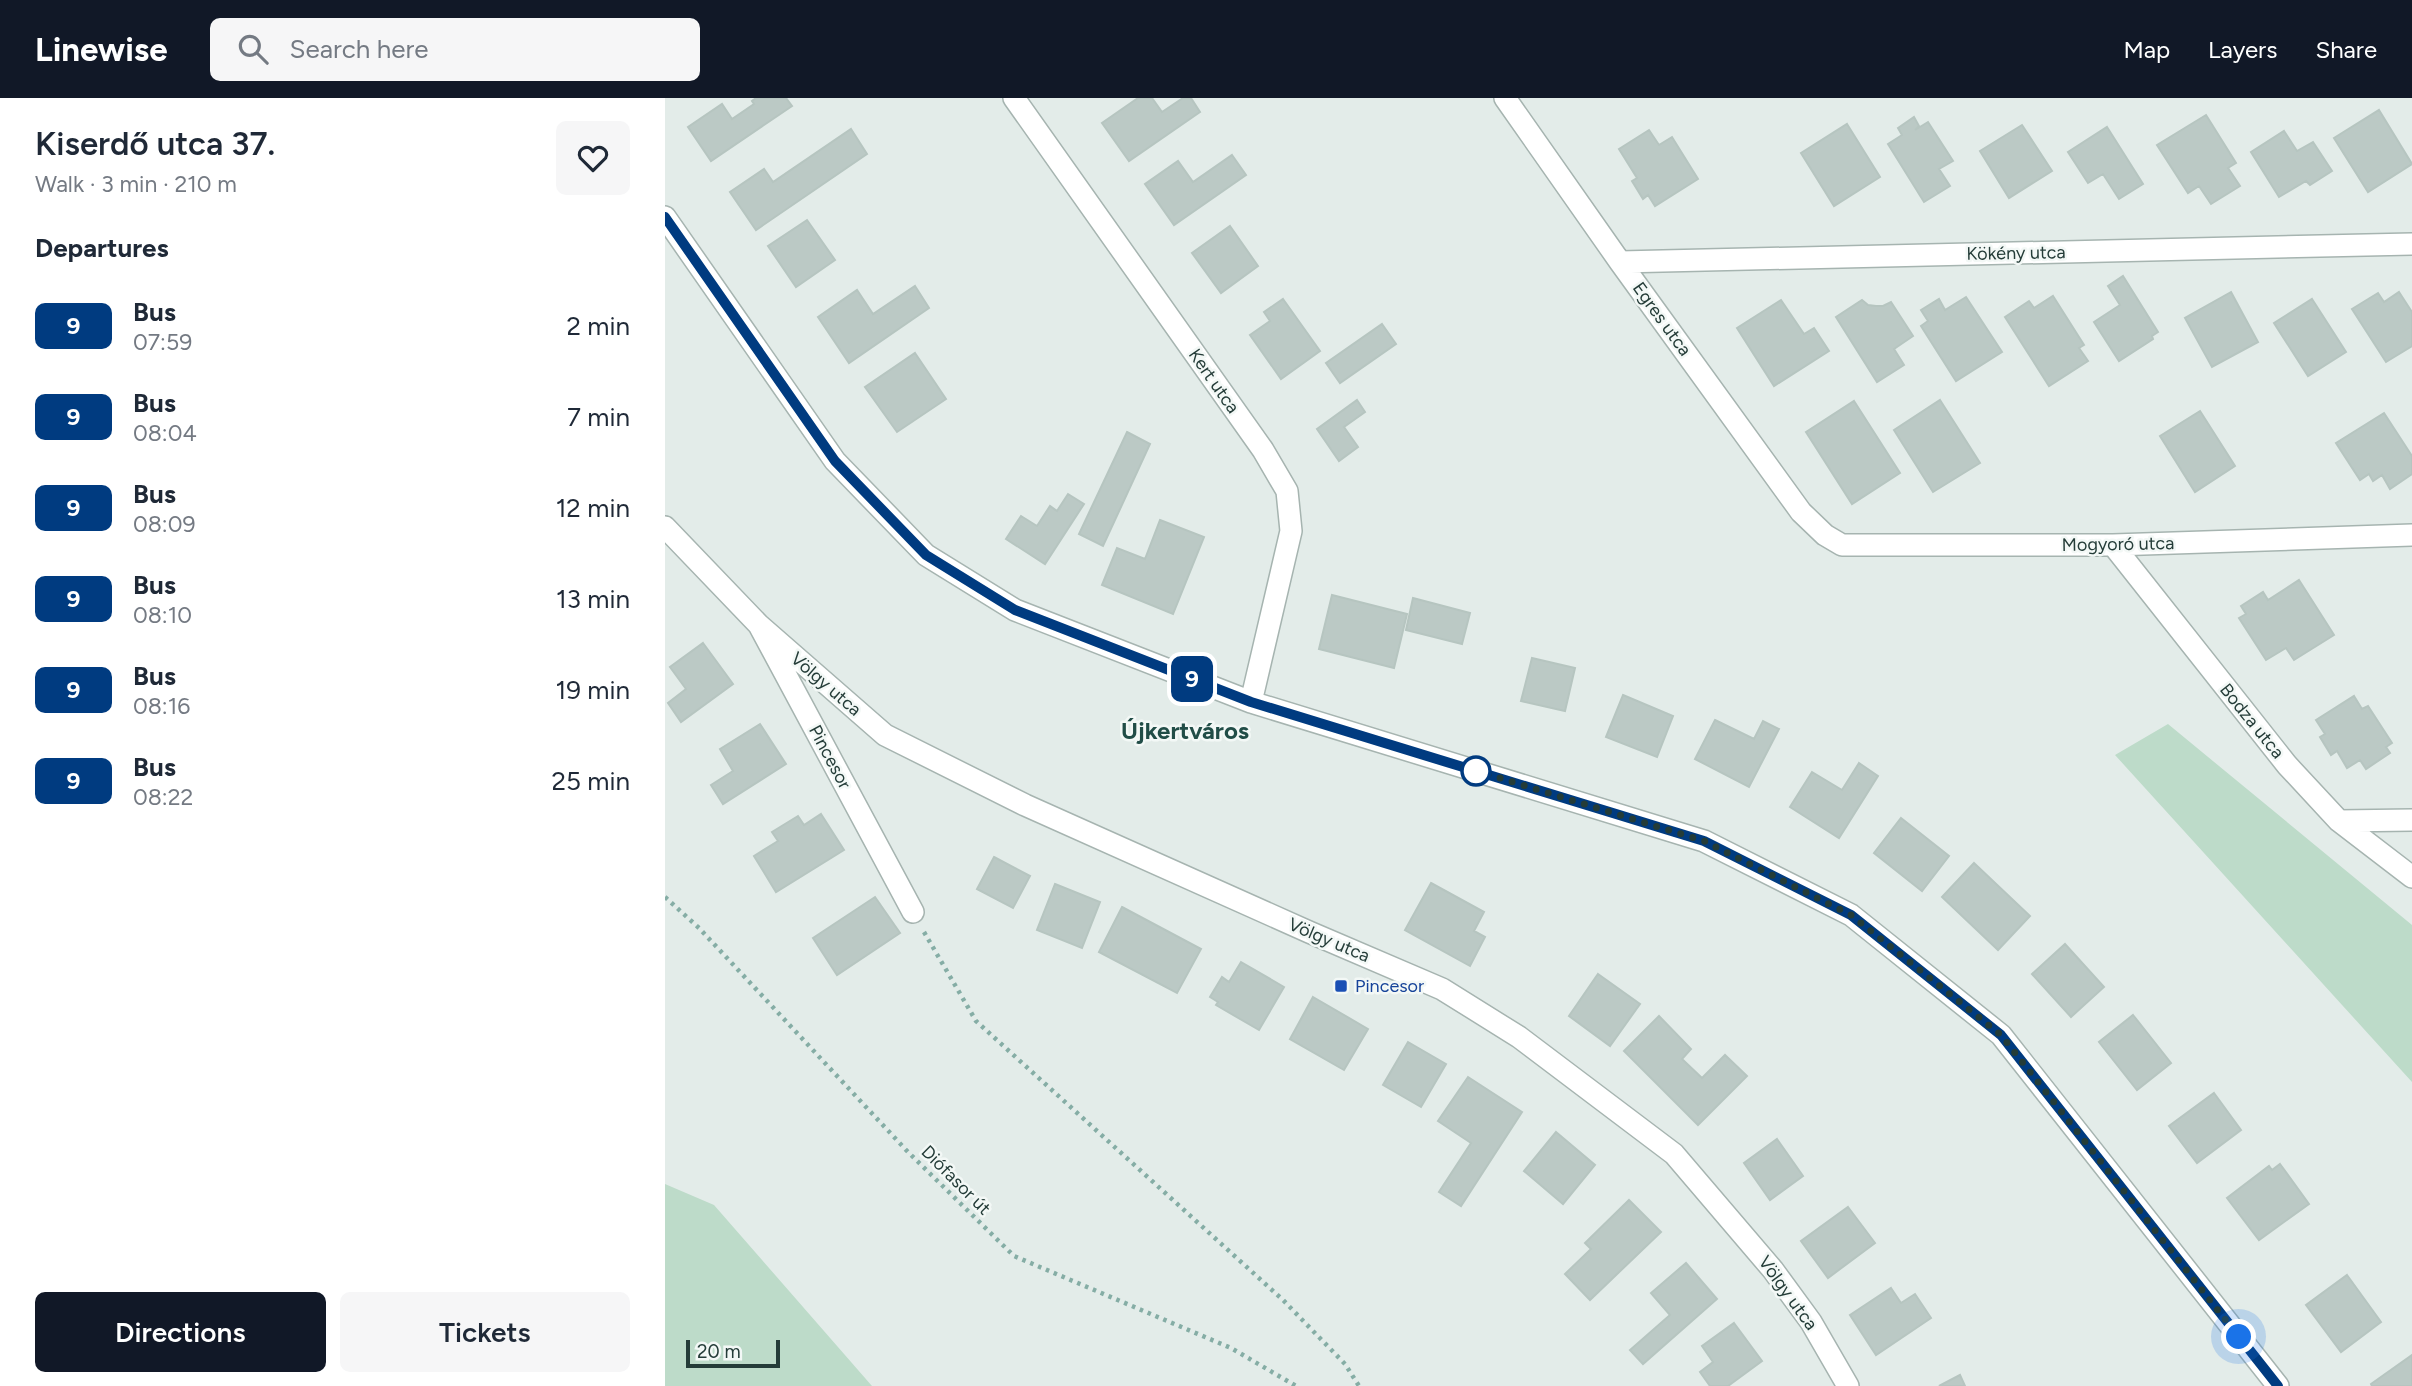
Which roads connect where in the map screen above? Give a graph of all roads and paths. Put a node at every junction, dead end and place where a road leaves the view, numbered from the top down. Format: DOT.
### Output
graph roads {
  1 [pos="1014,98"];
  2 [pos="1505,98"];
  3 [pos="665,217"];
  4 [pos="2412,244"];
  5 [pos="1620,262"];
  6 [pos="665,527"];
  7 [pos="1825,535"];
  8 [pos="2412,535"];
  9 [pos="2113,545"];
  10 [pos="759,625"];
  11 [pos="1251,702"];
  12 [pos="2412,820"];
  13 [pos="2339,821"];
  14 [pos="2412,877"];
  15 [pos="665,897"];
  16 [pos="913,912"];
  17 [pos="1296,1386"];
  18 [pos="1359,1386"];
  19 [pos="1848,1386"];
  20 [pos="2278,1386"];
  1 -- 11 [label="street, Kert utca"];
  2 -- 5 [label="street, Egres utca"];
  3 -- 11 [label="street"];
  4 -- 5 [label="street, Kökény utca"];
  5 -- 7 [label="street, Egres utca"];
  6 -- 10 [label="street, Pincesor"];
  7 -- 9 [label="street, Mogyoró utca"];
  8 -- 9 [label="street, Mogyoró utca"];
  9 -- 13 [label="street, Bodza utca"];
  10 -- 16 [label="street, Pincesor"];
  10 -- 19 [label="street, Völgy utca"];
  11 -- 20 [label="street"];
  12 -- 13 [label="street"];
  13 -- 14 [label="street, Bodza utca"];
  15 -- 17 [label="path, Diófasor út"];
  16 -- 18 [label="path"];
}
